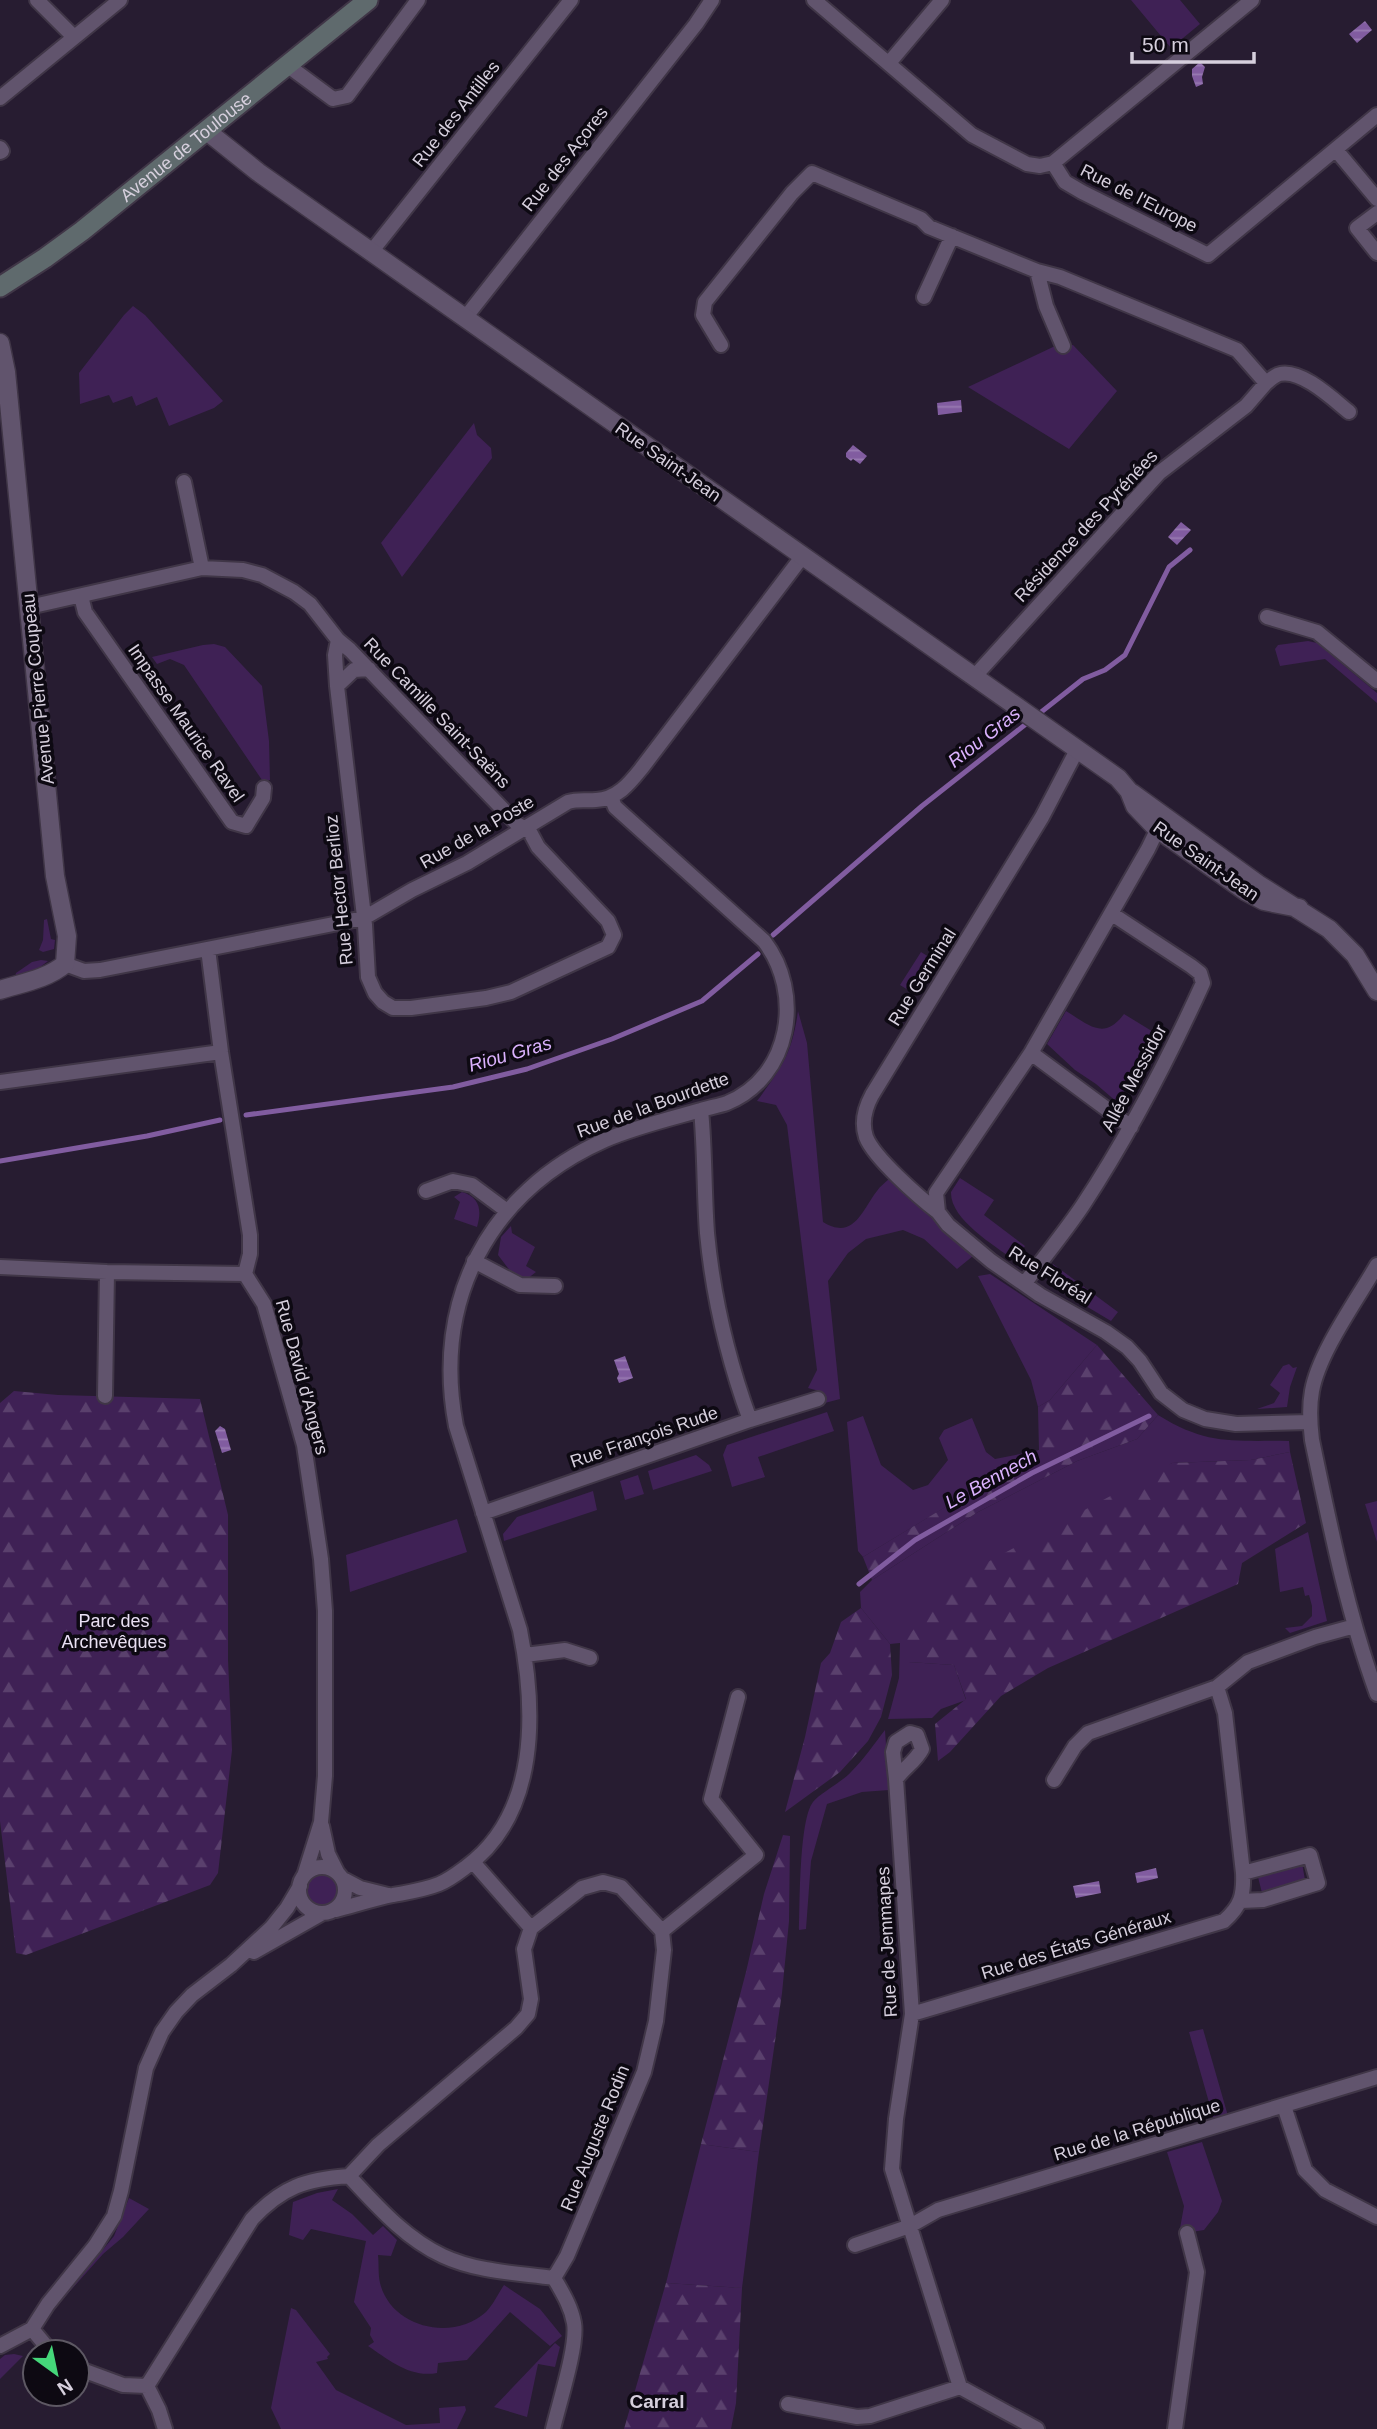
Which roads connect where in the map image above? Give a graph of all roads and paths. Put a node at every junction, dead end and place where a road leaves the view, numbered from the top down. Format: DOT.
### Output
graph roads {
  1 [pos="37,0"];
  2 [pos="120,0"];
  3 [pos="368,0"];
  4 [pos="418,0"];
  5 [pos="570,0"];
  6 [pos="712,0"];
  7 [pos="814,0"];
  8 [pos="942,0"];
  9 [pos="1252,0"];
  10 [pos="74,37"];
  11 [pos="889,63"];
  12 [pos="287,65"];
  13 [pos="0,98"];
  14 [pos="1377,115"];
  15 [pos="208,129"];
  16 [pos="1336,150"];
  17 [pos="1053,163"];
  18 [pos="1377,199"];
  19 [pos="1377,213"];
  20 [pos="952,236"];
  21 [pos="371,252"];
  22 [pos="1377,253"];
  23 [pos="1037,271"];
  24 [pos="0,287"];
  25 [pos="924,297"];
  26 [pos="465,318"];
  27 [pos="721,345"];
  28 [pos="1063,346"];
  29 [pos="1,352"];
  30 [pos="1266,383"];
  31 [pos="1349,412"];
  32 [pos="184,482"];
  33 [pos="802,557"];
  34 [pos="202,568"];
  35 [pos="81,596"];
  36 [pos="29,607"];
  37 [pos="1267,617"];
  38 [pos="338,640"];
  39 [pos="369,670"];
  40 [pos="974,677"];
  41 [pos="1377,681"];
  42 [pos="337,686"];
  43 [pos="1077,750"];
  44 [pos="264,788"];
  45 [pos="611,797"];
  46 [pos="1161,822"];
  47 [pos="523,828"];
  48 [pos="1112,914"];
  49 [pos="364,918"];
  50 [pos="614,935"];
  51 [pos="208,949"];
  52 [pos="65,964"];
  53 [pos="0,990"];
  54 [pos="1377,991"];
  55 [pos="221,1052"];
  56 [pos="1031,1053"];
  57 [pos="0,1082"];
  58 [pos="701,1110"];
  59 [pos="1131,1127"];
  60 [pos="426,1191"];
  61 [pos="507,1211"];
  62 [pos="938,1212"];
  63 [pos="474,1261"];
  64 [pos="1377,1265"];
  65 [pos="0,1267"];
  66 [pos="107,1272"];
  67 [pos="245,1274"];
  68 [pos="1025,1283"];
  69 [pos="555,1286"];
  70 [pos="105,1396"];
  71 [pos="818,1399"];
  72 [pos="750,1420"];
  73 [pos="1310,1422"];
  74 [pos="483,1513"];
  75 [pos="1354,1626"];
  76 [pos="525,1655"];
  77 [pos="590,1658"];
  78 [pos="1217,1687"];
  79 [pos="1377,1694"];
  80 [pos="738,1697"];
  81 [pos="896,1779"];
  82 [pos="1054,1780"];
  83 [pos="321,1822"];
  84 [pos="473,1862"];
  85 [pos="1243,1873"];
  86 [pos="340,1875"];
  87 [pos="302,1881"];
  88 [pos="393,1895"];
  89 [pos="1241,1901"];
  90 [pos="336,1910"];
  91 [pos="321,1914"];
  92 [pos="531,1928"];
  93 [pos="662,1931"];
  94 [pos="231,1965"];
  95 [pos="912,2014"];
  96 [pos="1377,2077"];
  97 [pos="1284,2106"];
  98 [pos="349,2176"];
  99 [pos="1377,2217"];
  100 [pos="910,2226"];
  101 [pos="1187,2233"];
  102 [pos="855,2245"];
  103 [pos="554,2278"];
  104 [pos="32,2329"];
  105 [pos="39,2338"];
  106 [pos="0,2346"];
  107 [pos="91,2373"];
  108 [pos="147,2386"];
  109 [pos="960,2388"];
  110 [pos="788,2404"];
  111 [pos="856,2423"];
  112 [pos="165,2429"];
  113 [pos="553,2429"];
  114 [pos="1037,2429"];
  115 [pos="1175,2429"];
  1 -- 10 [label="street"];
  2 -- 10 [label="street"];
  3 -- 12 [label="main road, Avenue de Toulouse"];
  4 -- 12 [label="street"];
  5 -- 21 [label="street, Rue des Antilles"];
  6 -- 26 [label="street, Rue des Açores"];
  7 -- 11 [label="street"];
  8 -- 11 [label="street"];
  9 -- 17 [label="street"];
  10 -- 13 [label="street"];
  11 -- 17 [label="street"];
  12 -- 15 [label="main road, Avenue de Toulouse"];
  14 -- 16 [label="street, Rue de l'Europe"];
  15 -- 21 [label="street, Rue Saint-Jean"];
  15 -- 24 [label="main road, Avenue de Toulouse"];
  16 -- 17 [label="street, Rue de l'Europe"];
  16 -- 18 [label="street"];
  19 -- 22 [label="street"];
  20 -- 23 [label="street"];
  20 -- 25 [label="street"];
  20 -- 27 [label="street"];
  21 -- 26 [label="street, Rue Saint-Jean"];
  23 -- 28 [label="street"];
  23 -- 30 [label="street"];
  26 -- 33 [label="street, Rue Saint-Jean"];
  29 -- 36 [label="street, Avenue Pierre Coupeau"];
  30 -- 31 [label="street"];
  30 -- 40 [label="street, Résidence des Pyrénées"];
  32 -- 34 [label="street"];
  33 -- 40 [label="street, Rue Saint-Jean"];
  33 -- 45 [label="street"];
  34 -- 35 [label="street, Rue Camille Saint-Saëns"];
  34 -- 38 [label="street, Rue Camille Saint-Saëns"];
  35 -- 36 [label="street, Rue Camille Saint-Saëns"];
  35 -- 44 [label="street, Impasse Maurice Ravel"];
  36 -- 52 [label="street, Avenue Pierre Coupeau"];
  37 -- 41 [label="street"];
  38 -- 39 [label="street, Rue Camille Saint-Saëns"];
  38 -- 42 [label="street, Rue Hector Berlioz"];
  39 -- 42 [label="street"];
  39 -- 47 [label="street, Rue Camille Saint-Saëns"];
  40 -- 43 [label="street, Rue Saint-Jean"];
  42 -- 49 [label="street, Rue Hector Berlioz"];
  43 -- 46 [label="street, Rue Saint-Jean"];
  43 -- 62 [label="street, Rue Germinal"];
  45 -- 47 [label="street, Rue de la Poste"];
  45 -- 58 [label="street, Rue de la Bourdette"];
  46 -- 48 [label="street"];
  46 -- 54 [label="street, Rue Saint-Jean"];
  47 -- 49 [label="street, Rue de la Poste"];
  47 -- 50 [label="street, Rue Camille Saint-Saëns"];
  48 -- 56 [label="street"];
  48 -- 59 [label="street, Allée Messidor"];
  49 -- 50 [label="street, Rue Hector Berlioz"];
  49 -- 51 [label="street, Rue de la Poste"];
  51 -- 52 [label="street, Rue de la Poste"];
  51 -- 55 [label="street"];
  52 -- 53 [label="street"];
  55 -- 57 [label="street"];
  55 -- 67 [label="street"];
  56 -- 59 [label="street"];
  56 -- 62 [label="street"];
  58 -- 61 [label="street, Rue de la Bourdette"];
  58 -- 72 [label="street"];
  59 -- 68 [label="street, Allée Messidor"];
  60 -- 61 [label="street"];
  61 -- 63 [label="street, Rue de la Bourdette"];
  62 -- 68 [label="street, Rue Floréal"];
  63 -- 69 [label="street"];
  63 -- 74 [label="street, Rue de la Bourdette"];
  64 -- 73 [label="street"];
  65 -- 66 [label="street"];
  66 -- 67 [label="street"];
  66 -- 70 [label="street"];
  67 -- 83 [label="street, Rue David d'Angers"];
  68 -- 73 [label="street, Rue Floréal"];
  71 -- 72 [label="street, Rue François Rude"];
  72 -- 74 [label="street, Rue François Rude"];
  73 -- 75 [label="street"];
  74 -- 76 [label="street, Rue de la Bourdette"];
  75 -- 78 [label="street"];
  75 -- 79 [label="street"];
  76 -- 77 [label="street"];
  76 -- 84 [label="street, Rue de la Bourdette"];
  78 -- 82 [label="street"];
  78 -- 85 [label="street"];
  80 -- 93 [label="street"];
  81 -- 95 [label="street, Rue de Jemmapes"];
  83 -- 86 [label="street, Rue David d'Angers"];
  83 -- 87 [label="street, Rue David d'Angers"];
  84 -- 88 [label="street, Rue de la Bourdette"];
  84 -- 92 [label="street"];
  85 -- 89 [label="street"];
  85 -- 89 [label="street"];
  86 -- 87 [label="street"];
  86 -- 88 [label="street, Rue de la Bourdette"];
  86 -- 90 [label="street"];
  87 -- 91 [label="street"];
  87 -- 94 [label="street, Rue David d'Angers"];
  88 -- 90 [label="street, Rue de la Bourdette"];
  89 -- 95 [label="street, Rue des États Généraux"];
  90 -- 91 [label="street"];
  91 -- 94 [label="street, Rue David d'Angers"];
  92 -- 93 [label="street"];
  92 -- 98 [label="street"];
  93 -- 103 [label="street, Rue Auguste Rodin"];
  94 -- 104 [label="street, Rue David d'Angers"];
  95 -- 100 [label="street, Rue de Jemmapes"];
  96 -- 97 [label="street, Rue de la République"];
  97 -- 99 [label="street"];
  97 -- 100 [label="street, Rue de la République"];
  98 -- 103 [label="street"];
  98 -- 108 [label="street"];
  100 -- 102 [label="street"];
  100 -- 109 [label="street, Rue de Jemmapes"];
  101 -- 115 [label="street"];
  103 -- 113 [label="street"];
  104 -- 105 [label="street"];
  104 -- 106 [label="street, Rue David d'Angers"];
  107 -- 108 [label="street"];
  108 -- 112 [label="street"];
  109 -- 111 [label="street"];
  109 -- 114 [label="street"];
  110 -- 111 [label="street"];
}
